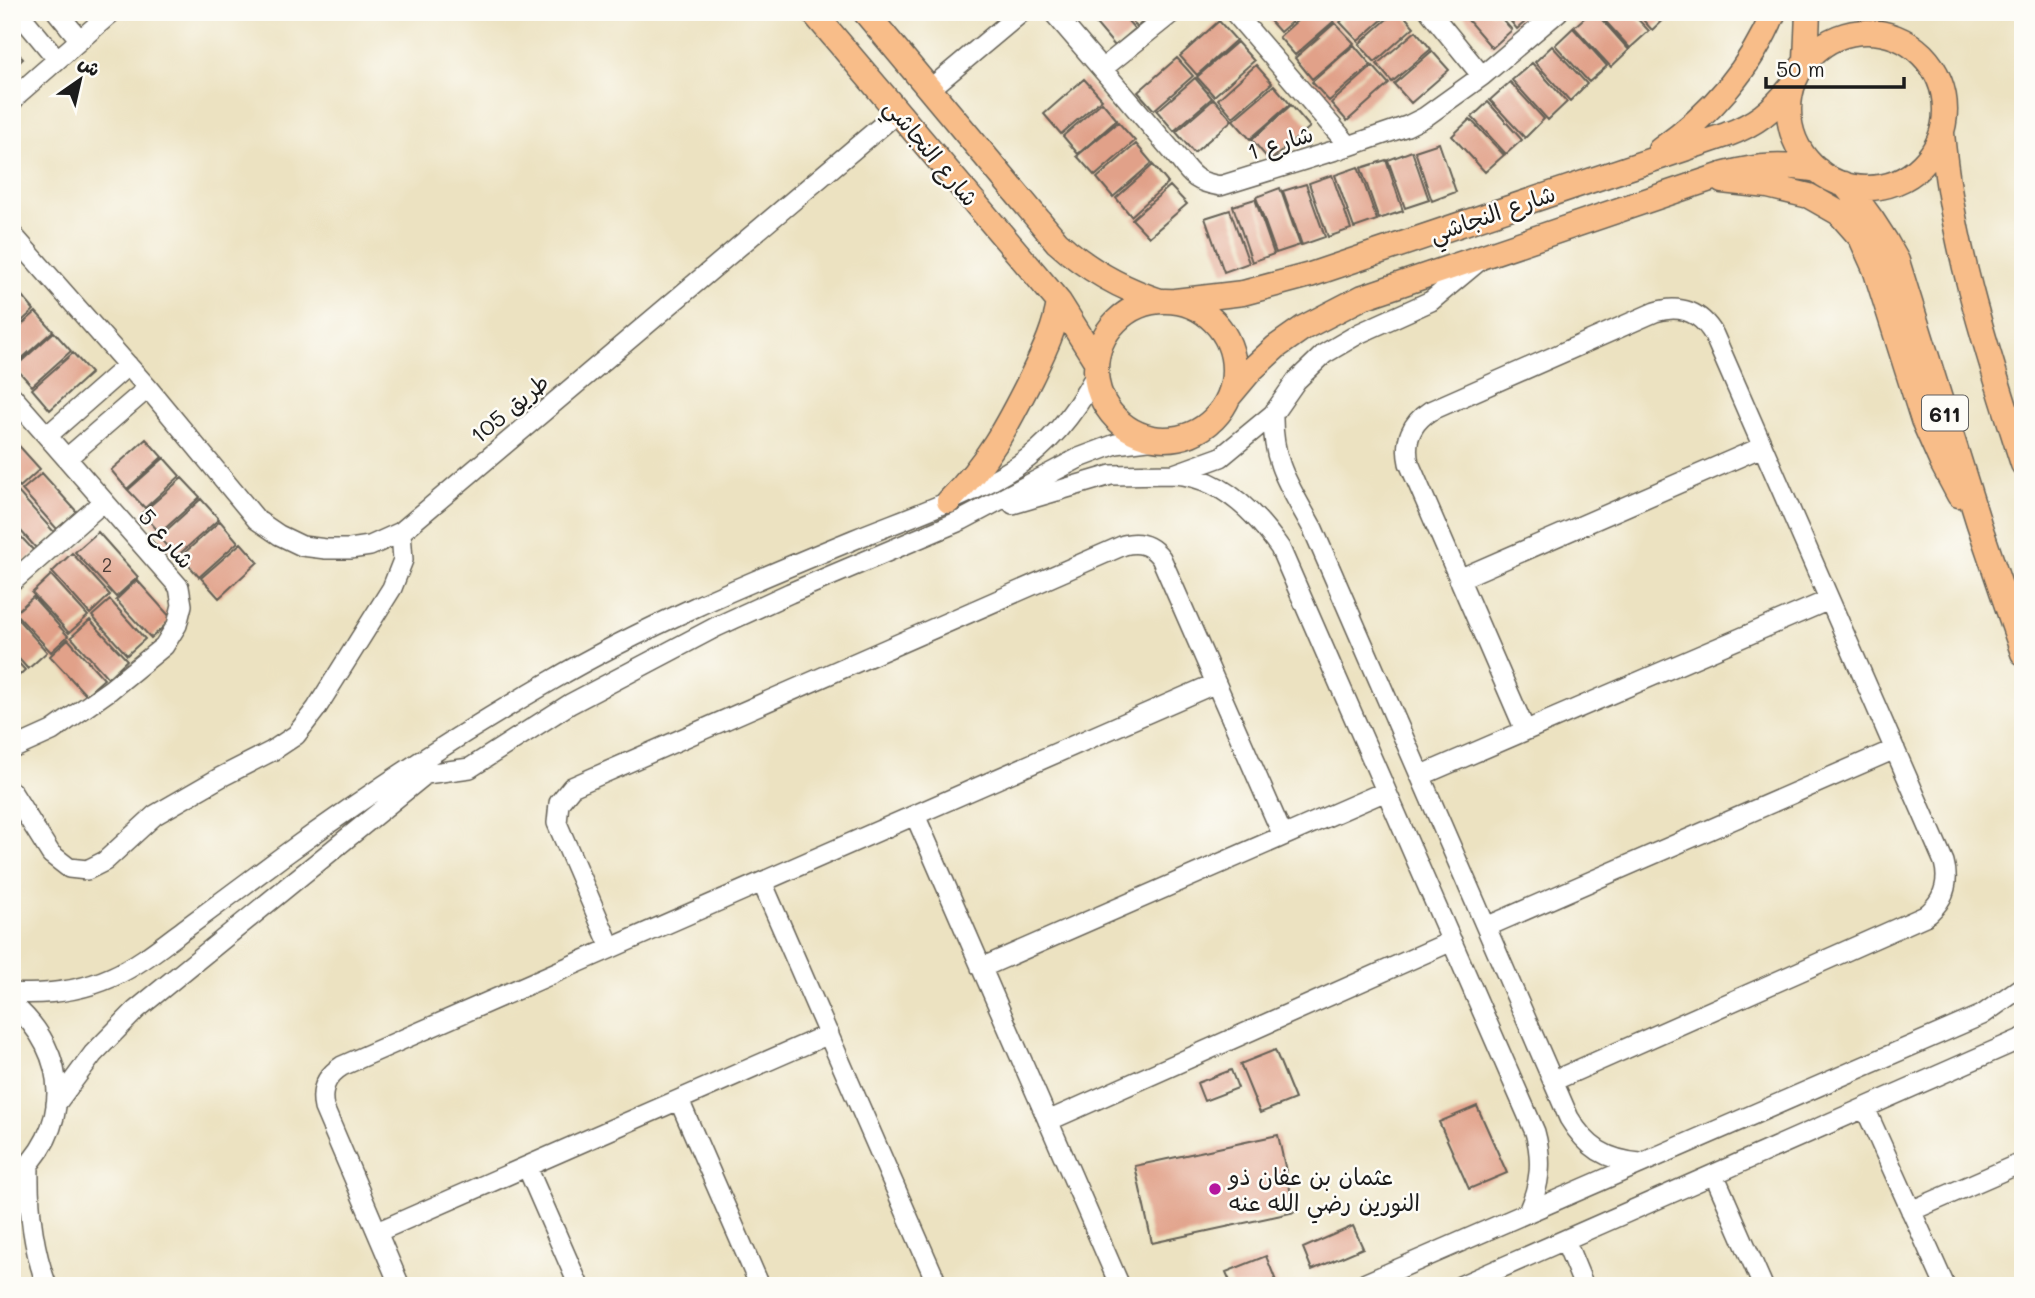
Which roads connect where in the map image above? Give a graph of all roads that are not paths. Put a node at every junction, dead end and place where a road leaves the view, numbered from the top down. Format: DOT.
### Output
graph roads {
  1 [pos="18,12"];
  2 [pos="57,12"];
  3 [pos="111,12"];
  4 [pos="813,12"];
  5 [pos="865,12"];
  6 [pos="1022,12"];
  7 [pos="1053,12"];
  8 [pos="1172,12"];
  9 [pos="1234,12"];
  10 [pos="1430,12"];
  11 [pos="1558,12"];
  12 [pos="1774,12"];
  13 [pos="1808,12"];
  14 [pos="1885,12"];
  15 [pos="80,40"];
  16 [pos="1905,41"];
  17 [pos="57,59"];
  18 [pos="1806,60"];
  19 [pos="1102,69"];
  20 [pos="1482,76"];
  21 [pos="1792,86"];
  22 [pos="930,89"];
  23 [pos="12,103"];
  24 [pos="898,113"];
  25 [pos="1942,133"];
  26 [pos="1349,146"];
  27 [pos="1642,162"];
  28 [pos="1818,170"];
  29 [pos="1703,180"];
  30 [pos="1844,184"];
  31 [pos="12,234"];
  32 [pos="1488,254"];
  33 [pos="1167,301"];
  34 [pos="1059,302"];
  35 [pos="128,365"];
  36 [pos="1096,368"];
  37 [pos="148,388"];
  38 [pos="1230,395"];
  39 [pos="12,396"];
  40 [pos="1273,414"];
  41 [pos="47,436"];
  42 [pos="1156,439"];
  43 [pos="1762,447"];
  44 [pos="67,458"];
  45 [pos="2023,464"];
  46 [pos="1174,474"];
  47 [pos="104,502"];
  48 [pos="956,510"];
  49 [pos="1979,524"];
  50 [pos="401,532"];
  51 [pos="1459,579"];
  52 [pos="12,582"];
  53 [pos="1829,600"];
  54 [pos="2023,653"];
  55 [pos="1216,683"];
  56 [pos="1525,730"];
  57 [pos="12,749"];
  58 [pos="1895,749"];
  59 [pos="1420,776"];
  60 [pos="1386,791"];
  61 [pos="12,792"];
  62 [pos="915,815"];
  63 [pos="1283,836"];
  64 [pos="762,882"];
  65 [pos="1486,928"];
  66 [pos="1452,941"];
  67 [pos="611,948"];
  68 [pos="981,968"];
  69 [pos="2023,986"];
  70 [pos="12,993"];
  71 [pos="12,1004"];
  72 [pos="829,1034"];
  73 [pos="2023,1038"];
  74 [pos="1553,1081"];
  75 [pos="679,1100"];
  76 [pos="57,1104"];
  77 [pos="1865,1108"];
  78 [pos="1048,1121"];
  79 [pos="2023,1162"];
  80 [pos="1640,1163"];
  81 [pos="29,1165"];
  82 [pos="527,1167"];
  83 [pos="1714,1174"];
  84 [pos="12,1180"];
  85 [pos="1911,1211"];
  86 [pos="1528,1212"];
  87 [pos="377,1232"];
  88 [pos="1564,1240"];
  89 [pos="47,1286"];
  90 [pos="400,1286"];
  91 [pos="579,1286"];
  92 [pos="760,1286"];
  93 [pos="938,1286"];
  94 [pos="1120,1286"];
  95 [pos="1359,1286"];
  96 [pos="1460,1286"];
  97 [pos="1584,1286"];
  98 [pos="1763,1286"];
  99 [pos="1945,1286"];
  1 -- 17 [label="street"];
  2 -- 15 [label="street"];
  3 -- 15 [label="street"];
  4 -- 24 [label="main road, شارع النجاشي"];
  5 -- 22 [label="main road, شارع النجاشي"];
  6 -- 22 [label="street"];
  7 -- 19 [label="street, شارع 1"];
  8 -- 19 [label="street"];
  9 -- 26 [label="street"];
  10 -- 20 [label="street"];
  11 -- 20 [label="street, شارع 1"];
  12 -- 27 [label="main road"];
  13 -- 18 [label="main road"];
  14 -- 16 [label="main road"];
  15 -- 17 [label="street"];
  16 -- 18 [label="main road"];
  16 -- 25 [label="main road"];
  17 -- 23 [label="street"];
  18 -- 21 [label="main road"];
  19 -- 26 [label="street, شارع 1"];
  20 -- 26 [label="street, شارع 1"];
  21 -- 27 [label="main road, شارع النجاشي"];
  21 -- 28 [label="main road"];
  22 -- 33 [label="main road, شارع النجاشي"];
  24 -- 34 [label="main road, شارع النجاشي"];
  24 -- 50 [label="street, طريق 105"];
  25 -- 30 [label="main road"];
  25 -- 45 [label="main road, 611"];
  27 -- 33 [label="main road, شارع النجاشي"];
  28 -- 29 [label="main road, شارع النجاشي"];
  28 -- 30 [label="main road"];
  29 -- 32 [label="main road, شارع النجاشي"];
  29 -- 49 [label="main road"];
  30 -- 49 [label="main road, 611"];
  31 -- 35 [label="street, طريق 105"];
  32 -- 38 [label="main road, شارع النجاشي"];
  32 -- 40 [label="street"];
  33 -- 36 [label="main road"];
  33 -- 38 [label="main road"];
  34 -- 36 [label="main road, شارع النجاشي"];
  34 -- 48 [label="main road"];
  35 -- 37 [label="street, طريق 105"];
  35 -- 41 [label="street"];
  36 -- 42 [label="main road"];
  36 -- 48 [label="street"];
  37 -- 44 [label="street"];
  37 -- 50 [label="street, طريق 105"];
  38 -- 42 [label="main road"];
  39 -- 41 [label="street, شارع 5"];
  40 -- 46 [label="street"];
  40 -- 59 [label="street"];
  41 -- 44 [label="street, شارع 5"];
  42 -- 48 [label="street"];
  43 -- 51 [label="street"];
  43 -- 51 [label="street"];
  43 -- 53 [label="street"];
  44 -- 47 [label="street, شارع 5"];
  46 -- 48 [label="street"];
  46 -- 60 [label="street"];
  47 -- 52 [label="street"];
  47 -- 57 [label="street, شارع 5"];
  48 -- 70 [label="street"];
  48 -- 76 [label="street"];
  49 -- 54 [label="main road, 611"];
  50 -- 61 [label="street"];
  51 -- 56 [label="street"];
  53 -- 56 [label="street"];
  53 -- 58 [label="street"];
  55 -- 62 [label="street"];
  55 -- 63 [label="street"];
  55 -- 67 [label="street"];
  56 -- 59 [label="street"];
  58 -- 65 [label="street"];
  58 -- 74 [label="street"];
  59 -- 65 [label="street"];
  60 -- 63 [label="street"];
  60 -- 66 [label="street"];
  62 -- 64 [label="street"];
  62 -- 68 [label="street"];
  63 -- 68 [label="street"];
  64 -- 67 [label="street"];
  64 -- 72 [label="street"];
  65 -- 74 [label="street"];
  66 -- 78 [label="street"];
  66 -- 86 [label="street"];
  67 -- 87 [label="street"];
  68 -- 78 [label="street"];
  69 -- 80 [label="street"];
  71 -- 76 [label="street"];
  72 -- 75 [label="street"];
  72 -- 93 [label="street"];
  73 -- 77 [label="street"];
  74 -- 80 [label="street"];
  75 -- 82 [label="street"];
  75 -- 92 [label="street"];
  76 -- 81 [label="street"];
  77 -- 83 [label="street"];
  77 -- 85 [label="street"];
  78 -- 94 [label="street"];
  79 -- 85 [label="street"];
  80 -- 86 [label="street"];
  81 -- 84 [label="street"];
  81 -- 89 [label="street"];
  82 -- 87 [label="street"];
  82 -- 91 [label="street"];
  83 -- 88 [label="street"];
  83 -- 98 [label="street"];
  85 -- 99 [label="street"];
  86 -- 95 [label="street"];
  87 -- 90 [label="street"];
  88 -- 96 [label="street"];
  88 -- 97 [label="street"];
}
